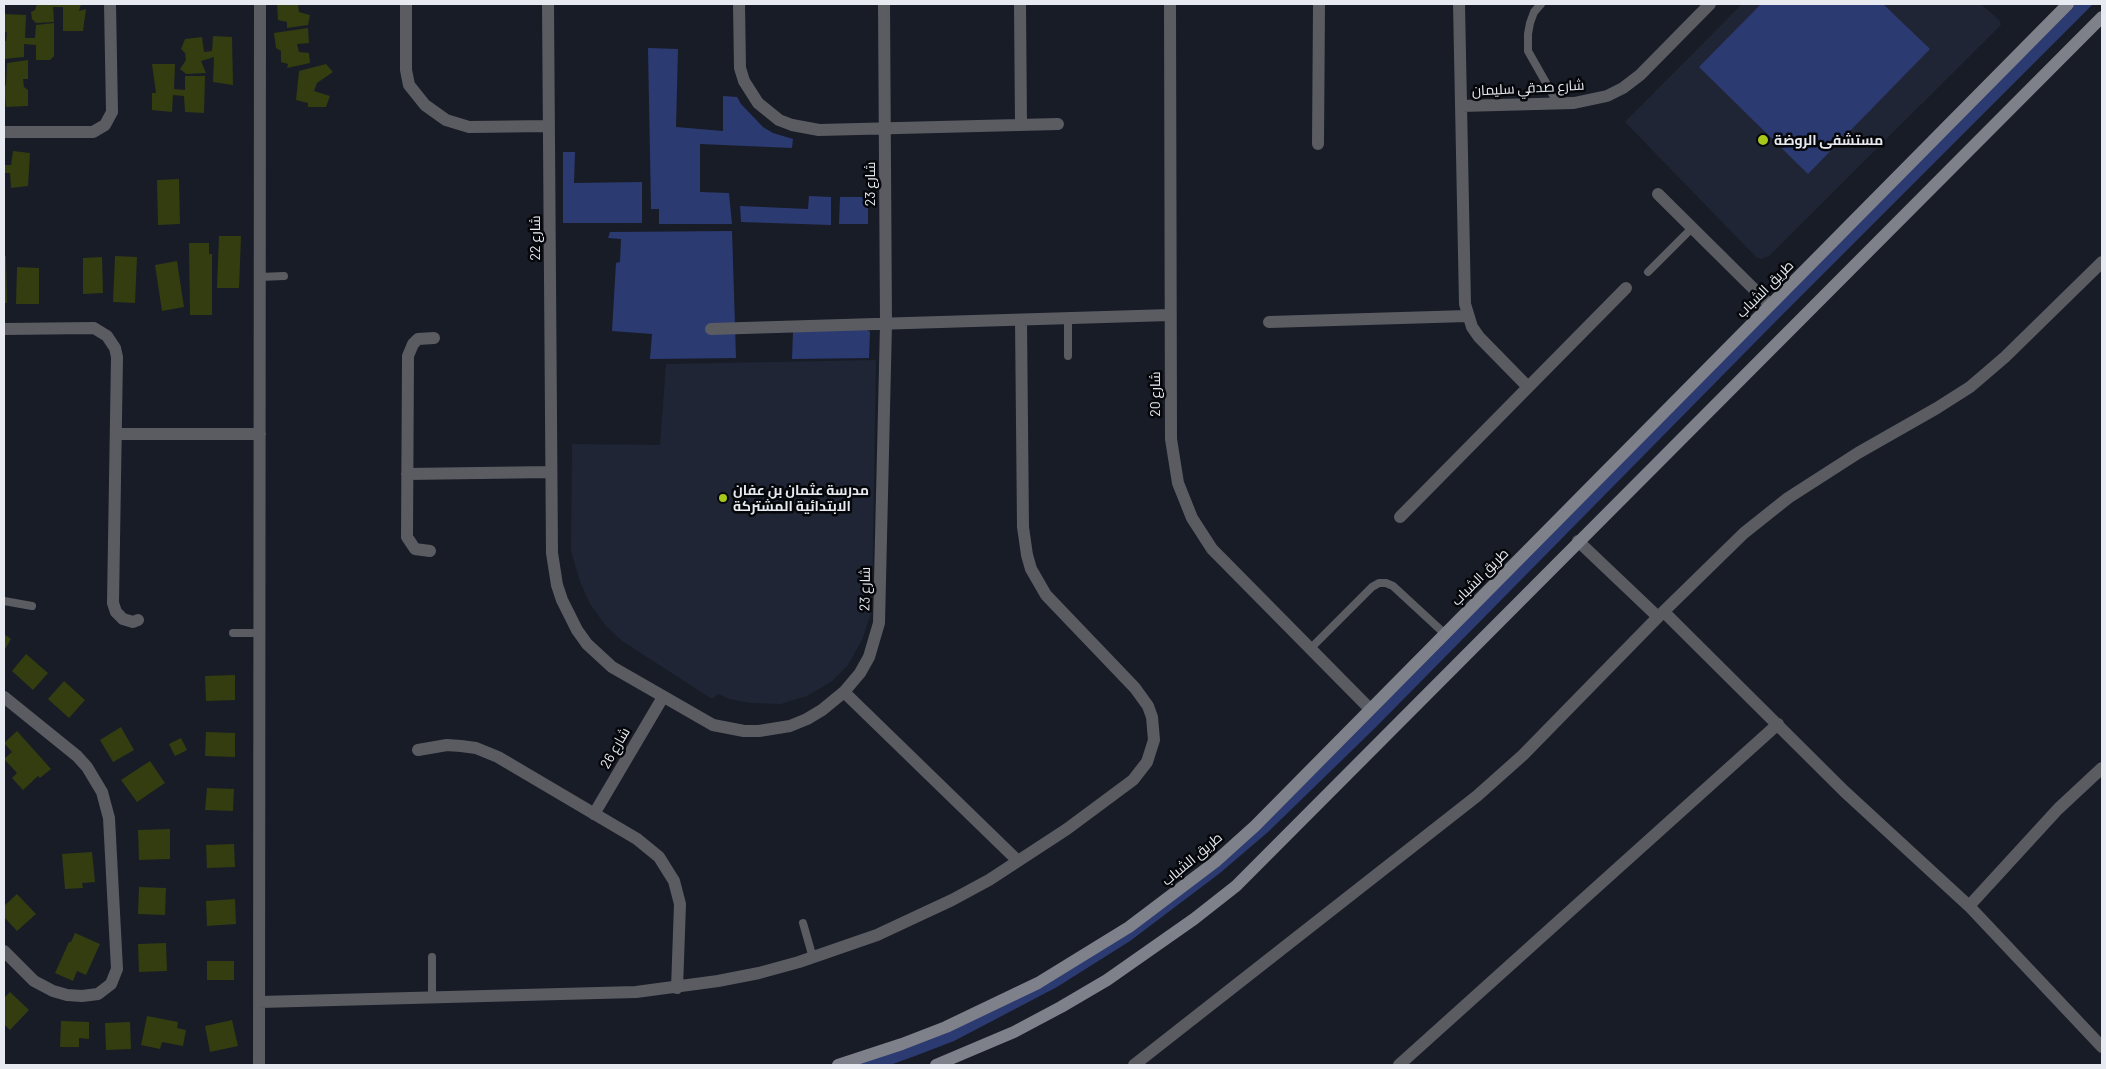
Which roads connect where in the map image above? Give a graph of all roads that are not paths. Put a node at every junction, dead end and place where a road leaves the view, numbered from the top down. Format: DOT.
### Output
graph roads {
  1 [pos="110,4"];
  2 [pos="260,4"];
  3 [pos="406,4"];
  4 [pos="548,4"];
  5 [pos="739,4"];
  6 [pos="884,4"];
  7 [pos="1020,4"];
  8 [pos="1170,4"];
  9 [pos="1318,4"];
  10 [pos="1460,4"];
  11 [pos="1541,4"];
  12 [pos="1710,4"];
  13 [pos="2068,4"];
  14 [pos="2102,17"];
  15 [pos="1558,104"];
  16 [pos="1461,106"];
  17 [pos="1058,124"];
  18 [pos="1021,125"];
  19 [pos="549,126"];
  20 [pos="885,128"];
  21 [pos="4,132"];
  22 [pos="1318,144"];
  23 [pos="1658,194"];
  24 [pos="1692,228"];
  25 [pos="2102,262"];
  26 [pos="1648,272"];
  27 [pos="284,276"];
  28 [pos="260,277"];
  29 [pos="1626,288"];
  30 [pos="1770,305"];
  31 [pos="1170,315"];
  32 [pos="1467,316"];
  33 [pos="1068,318"];
  34 [pos="1021,320"];
  35 [pos="1270,322"];
  36 [pos="886,324"];
  37 [pos="4,329"];
  38 [pos="712,329"];
  39 [pos="434,338"];
  40 [pos="1068,356"];
  41 [pos="1528,387"];
  42 [pos="116,434"];
  43 [pos="260,434"];
  44 [pos="551,472"];
  45 [pos="407,474"];
  46 [pos="1400,517"];
  47 [pos="1578,541"];
  48 [pos="430,551"];
  49 [pos="4,602"];
  50 [pos="32,606"];
  51 [pos="1661,614"];
  52 [pos="138,620"];
  53 [pos="260,632"];
  54 [pos="234,634"];
  55 [pos="1445,634"];
  56 [pos="1310,649"];
  57 [pos="844,692"];
  58 [pos="4,697"];
  59 [pos="662,697"];
  60 [pos="1370,709"];
  61 [pos="1778,724"];
  62 [pos="418,750"];
  63 [pos="2102,768"];
  64 [pos="594,814"];
  65 [pos="1018,861"];
  66 [pos="1969,906"];
  67 [pos="803,923"];
  68 [pos="4,951"];
  69 [pos="432,957"];
  70 [pos="813,958"];
  71 [pos="677,988"];
  72 [pos="432,997"];
  73 [pos="260,1002"];
  74 [pos="2102,1047"];
  75 [pos="260,1065"];
  76 [pos="838,1065"];
  77 [pos="936,1065"];
  78 [pos="1134,1065"];
  79 [pos="1399,1065"];
  1 -- 21 [label="street"];
  2 -- 28 [label="street"];
  3 -- 19 [label="street"];
  4 -- 19 [label="street, شارع 22"];
  5 -- 20 [label="street"];
  6 -- 20 [label="street, شارع 23"];
  7 -- 18 [label="street"];
  8 -- 31 [label="street, شارع 20"];
  9 -- 22 [label="street"];
  10 -- 16 [label="street"];
  11 -- 15 [label="lane"];
  12 -- 15 [label="street, شارع صدقي سليمان"];
  13 -- 30 [label="main road, طريق الشباب"];
  14 -- 47 [label="main road"];
  15 -- 16 [label="street, شارع صدقي سليمان"];
  16 -- 32 [label="street"];
  17 -- 18 [label="street"];
  18 -- 20 [label="street"];
  19 -- 44 [label="street, شارع 22"];
  20 -- 36 [label="street, شارع 23"];
  23 -- 24 [label="street"];
  24 -- 26 [label="lane"];
  24 -- 30 [label="street"];
  25 -- 51 [label="street"];
  27 -- 28 [label="lane"];
  28 -- 43 [label="street"];
  29 -- 41 [label="street"];
  30 -- 55 [label="main road, طريق الشباب"];
  31 -- 33 [label="street"];
  31 -- 56 [label="street, شارع 20"];
  32 -- 35 [label="street"];
  32 -- 41 [label="street"];
  33 -- 34 [label="street"];
  33 -- 40 [label="lane"];
  34 -- 36 [label="street"];
  34 -- 65 [label="street"];
  36 -- 38 [label="street"];
  36 -- 57 [label="street, شارع 23"];
  37 -- 42 [label="street"];
  39 -- 45 [label="street"];
  41 -- 46 [label="street"];
  42 -- 43 [label="street"];
  42 -- 52 [label="street"];
  43 -- 53 [label="street"];
  44 -- 45 [label="street"];
  44 -- 59 [label="street, شارع 23"];
  45 -- 48 [label="street"];
  47 -- 51 [label="street"];
  47 -- 77 [label="main road"];
  49 -- 50 [label="lane"];
  51 -- 61 [label="street"];
  51 -- 78 [label="street"];
  53 -- 54 [label="lane"];
  53 -- 73 [label="street"];
  55 -- 56 [label="lane"];
  55 -- 60 [label="main road, طريق الشباب"];
  56 -- 60 [label="street, شارع 20"];
  57 -- 59 [label="street, شارع 23"];
  57 -- 65 [label="street"];
  58 -- 68 [label="street"];
  59 -- 64 [label="street, شارع 26"];
  60 -- 76 [label="main road, طريق الشباب"];
  61 -- 66 [label="street"];
  61 -- 79 [label="street"];
  62 -- 64 [label="street"];
  63 -- 66 [label="street"];
  64 -- 71 [label="street"];
  65 -- 70 [label="street"];
  66 -- 74 [label="street"];
  67 -- 70 [label="lane"];
  69 -- 72 [label="lane"];
  70 -- 71 [label="street"];
  71 -- 72 [label="street"];
  72 -- 73 [label="street"];
  73 -- 75 [label="street"];
}
